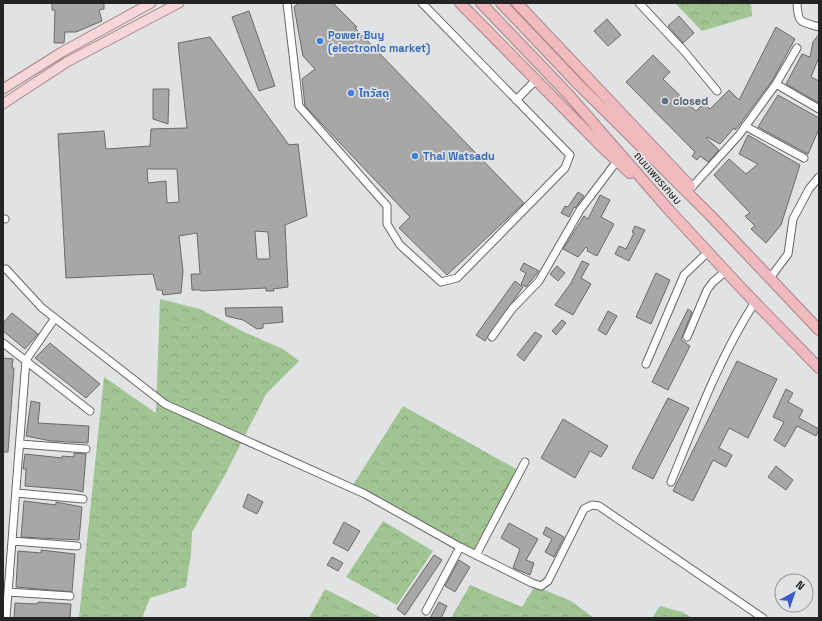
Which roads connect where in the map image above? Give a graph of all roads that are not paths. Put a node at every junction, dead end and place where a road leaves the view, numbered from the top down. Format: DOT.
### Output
graph roads {
  1 [pos="151,3"];
  2 [pos="179,3"];
  3 [pos="287,3"];
  4 [pos="422,3"];
  5 [pos="460,3"];
  6 [pos="480,3"];
  7 [pos="501,3"];
  8 [pos="517,3"];
  9 [pos="639,3"];
  10 [pos="797,3"];
  11 [pos="819,27"];
  12 [pos="797,48"];
  13 [pos="536,80"];
  14 [pos="776,84"];
  15 [pos="3,88"];
  16 [pos="717,91"];
  17 [pos="516,100"];
  18 [pos="3,104"];
  19 [pos="819,109"];
  20 [pos="745,126"];
  21 [pos="804,158"];
  22 [pos="617,161"];
  23 [pos="819,177"];
  24 [pos="692,187"];
  25 [pos="669,210"];
  26 [pos="711,216"];
  27 [pos="708,252"];
  28 [pos="3,269"];
  29 [pos="726,271"];
  30 [pos="770,278"];
  31 [pos="755,302"];
  32 [pos="55,318"];
  33 [pos="819,330"];
  34 [pos="492,337"];
  35 [pos="687,337"];
  36 [pos="3,343"];
  37 [pos="26,360"];
  38 [pos="646,364"];
  39 [pos="819,368"];
  40 [pos="90,411"];
  41 [pos="20,444"];
  42 [pos="86,449"];
  43 [pos="525,462"];
  44 [pos="671,482"];
  45 [pos="16,493"];
  46 [pos="83,499"];
  47 [pos="12,541"];
  48 [pos="76,546"];
  49 [pos="460,547"];
  50 [pos="476,555"];
  51 [pos="8,592"];
  52 [pos="70,596"];
  53 [pos="426,612"];
  54 [pos="6,618"];
  55 [pos="763,618"];
  1 -- 15 [label="main road"];
  2 -- 18 [label="main road"];
  3 -- 17 [label="street"];
  4 -- 17 [label="street"];
  5 -- 13 [label="highway"];
  6 -- 25 [label="highway, ถนนเพชรเกษม"];
  7 -- 26 [label="highway, ถนนเพชรเกษม"];
  8 -- 24 [label="highway"];
  9 -- 16 [label="street"];
  10 -- 11 [label="street"];
  12 -- 14 [label="street"];
  13 -- 17 [label="street"];
  13 -- 22 [label="highway"];
  14 -- 19 [label="street"];
  14 -- 20 [label="street"];
  20 -- 21 [label="street"];
  20 -- 24 [label="street"];
  22 -- 25 [label="highway"];
  22 -- 34 [label="street"];
  23 -- 30 [label="street"];
  24 -- 26 [label="highway"];
  25 -- 27 [label="highway, ถนนเพชรเกษม"];
  26 -- 30 [label="highway, ถนนเพชรเกษม"];
  27 -- 29 [label="highway, ถนนเพชรเกษม"];
  27 -- 38 [label="street"];
  28 -- 32 [label="street"];
  29 -- 31 [label="highway, ถนนเพชรเกษม"];
  29 -- 35 [label="street"];
  30 -- 33 [label="highway, ถนนเพชรเกษม"];
  31 -- 39 [label="highway, ถนนเพชรเกษม"];
  31 -- 44 [label="street"];
  32 -- 37 [label="street"];
  32 -- 49 [label="street"];
  36 -- 37 [label="street"];
  37 -- 40 [label="street"];
  37 -- 41 [label="street"];
  41 -- 42 [label="street"];
  41 -- 45 [label="street"];
  43 -- 50 [label="street"];
  45 -- 46 [label="street"];
  45 -- 47 [label="street"];
  47 -- 48 [label="street"];
  47 -- 51 [label="street"];
  49 -- 50 [label="street"];
  49 -- 53 [label="street"];
  50 -- 55 [label="street"];
  51 -- 52 [label="street"];
  51 -- 54 [label="street"];
}
